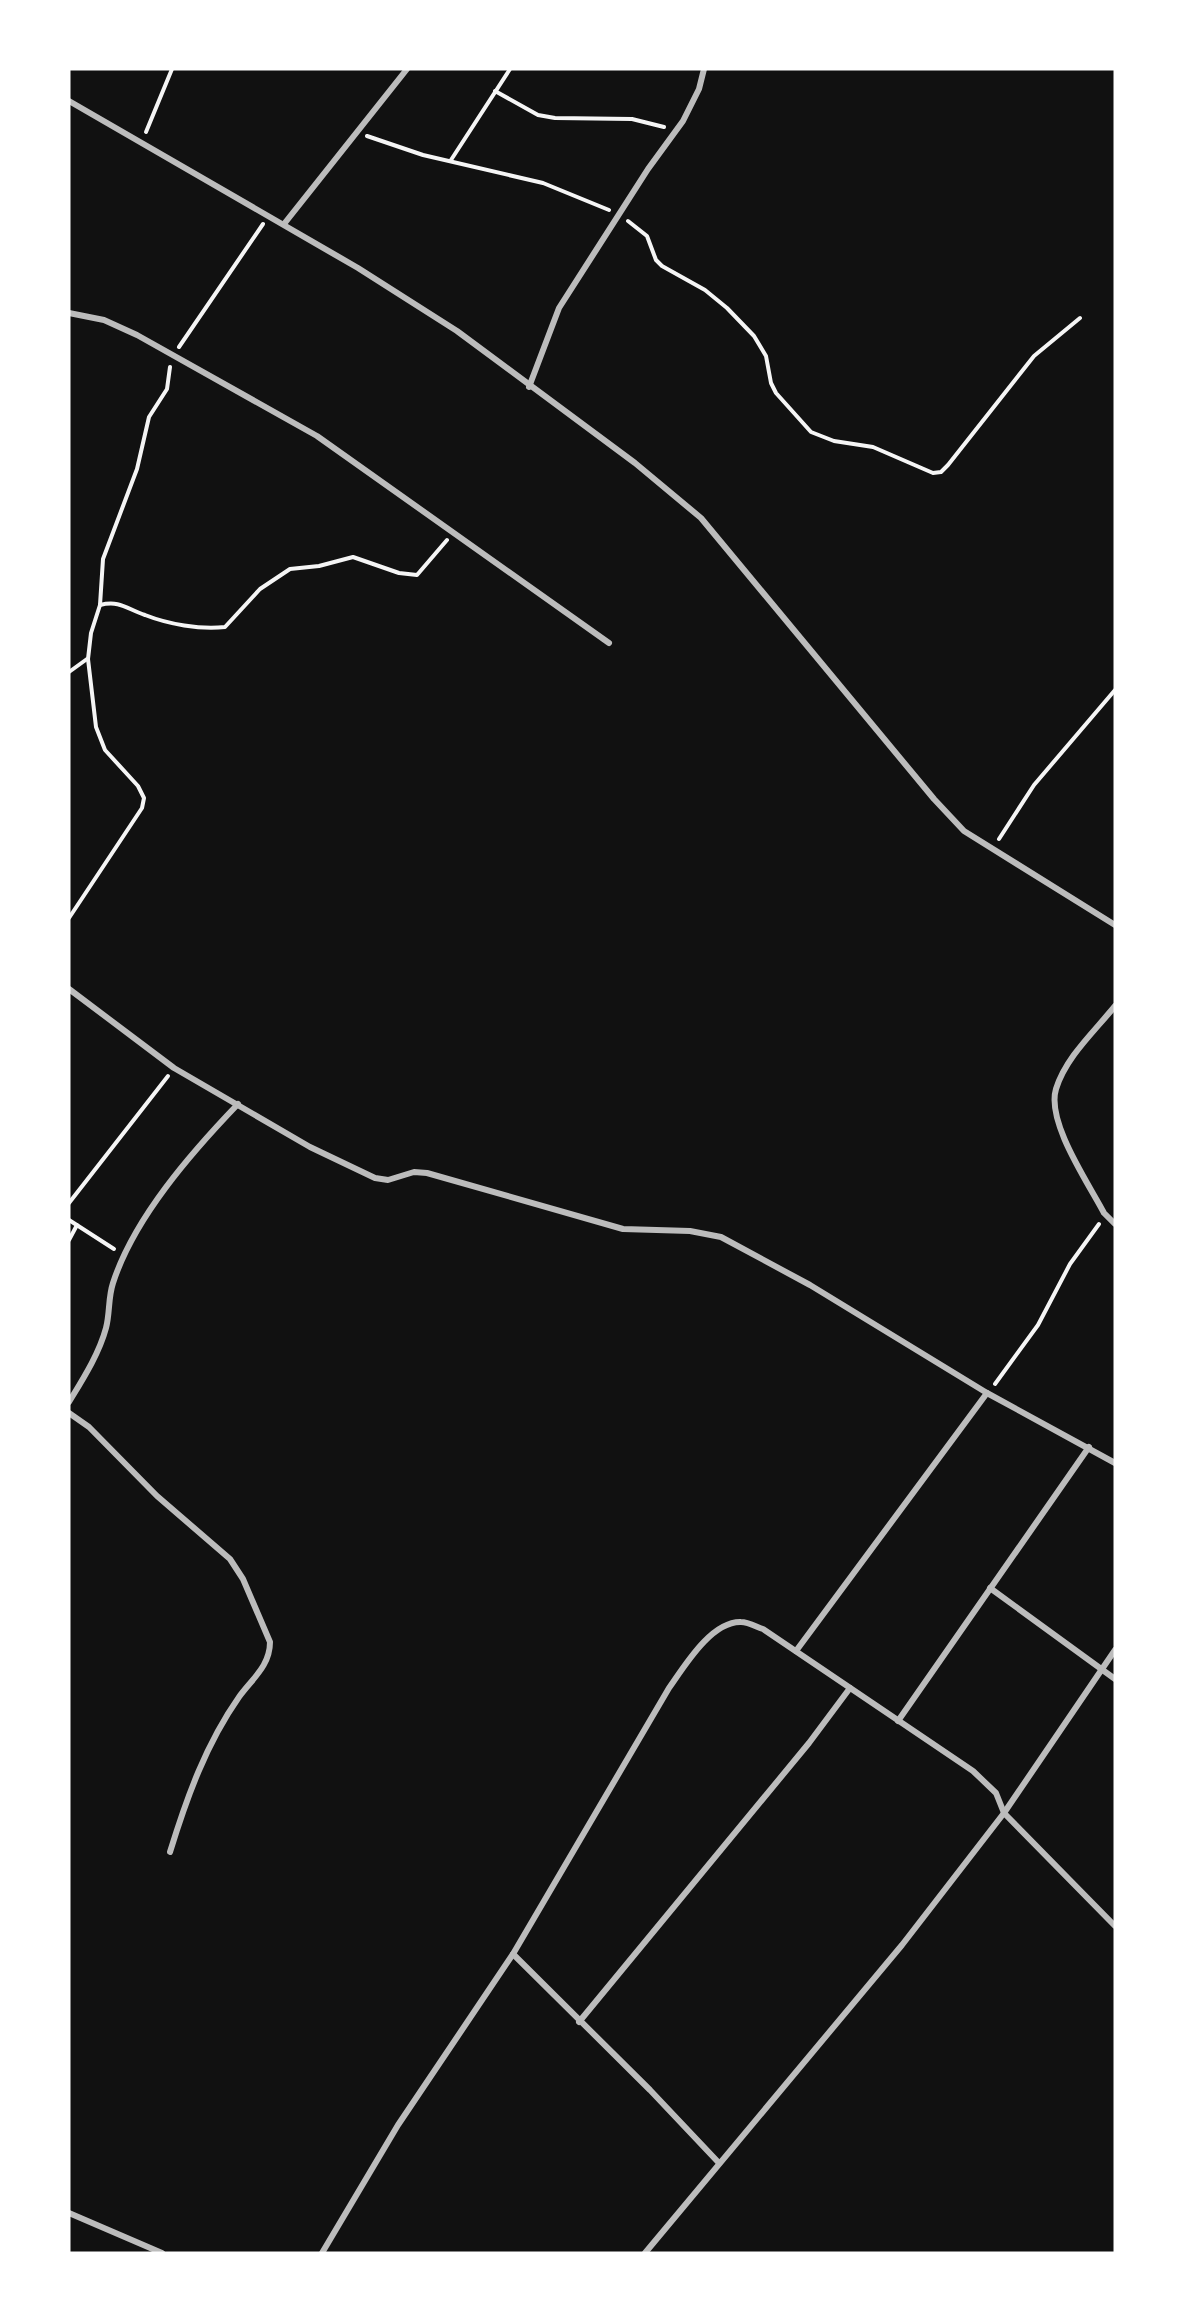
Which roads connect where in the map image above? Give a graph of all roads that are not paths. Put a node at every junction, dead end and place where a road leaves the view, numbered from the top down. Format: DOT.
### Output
graph roads {
  1 [pos="407,69"];
  2 [pos="704,69"];
  3 [pos="69,101"];
  4 [pos="284,224"];
  5 [pos="69,313"];
  6 [pos="529,387"];
  7 [pos="609,644"];
  8 [pos="1115,925"];
  9 [pos="69,989"];
  10 [pos="1115,1006"];
  11 [pos="238,1104"];
  12 [pos="1115,1224"];
  13 [pos="987,1393"];
  14 [pos="69,1402"];
  15 [pos="69,1413"];
  16 [pos="1089,1447"];
  17 [pos="1115,1463"];
  18 [pos="990,1588"];
  19 [pos="1115,1650"];
  20 [pos="796,1651"];
  21 [pos="1101,1670"];
  22 [pos="1115,1679"];
  23 [pos="850,1688"];
  24 [pos="898,1721"];
  25 [pos="1005,1813"];
  26 [pos="170,1852"];
  27 [pos="1115,1926"];
  28 [pos="513,1954"];
  29 [pos="579,2022"];
  30 [pos="719,2163"];
  31 [pos="69,2213"];
  32 [pos="162,2253"];
  33 [pos="322,2253"];
  34 [pos="645,2253"];
  1 -- 4 [label="street"];
  2 -- 6 [label="street"];
  3 -- 4 [label="street"];
  4 -- 6 [label="street"];
  5 -- 7 [label="street"];
  6 -- 8 [label="street"];
  9 -- 11 [label="street"];
  10 -- 12 [label="street"];
  11 -- 13 [label="street"];
  11 -- 14 [label="street"];
  13 -- 16 [label="street"];
  13 -- 20 [label="street"];
  15 -- 26 [label="street"];
  16 -- 17 [label="street"];
  16 -- 18 [label="street"];
  18 -- 21 [label="street"];
  18 -- 24 [label="street"];
  19 -- 21 [label="street"];
  20 -- 23 [label="street"];
  20 -- 28 [label="street"];
  21 -- 22 [label="street"];
  21 -- 25 [label="street"];
  23 -- 24 [label="street"];
  23 -- 29 [label="street"];
  24 -- 25 [label="street"];
  25 -- 27 [label="street"];
  25 -- 30 [label="street"];
  28 -- 29 [label="street"];
  28 -- 33 [label="street"];
  29 -- 30 [label="street"];
  30 -- 34 [label="street"];
  31 -- 32 [label="street"];
}
